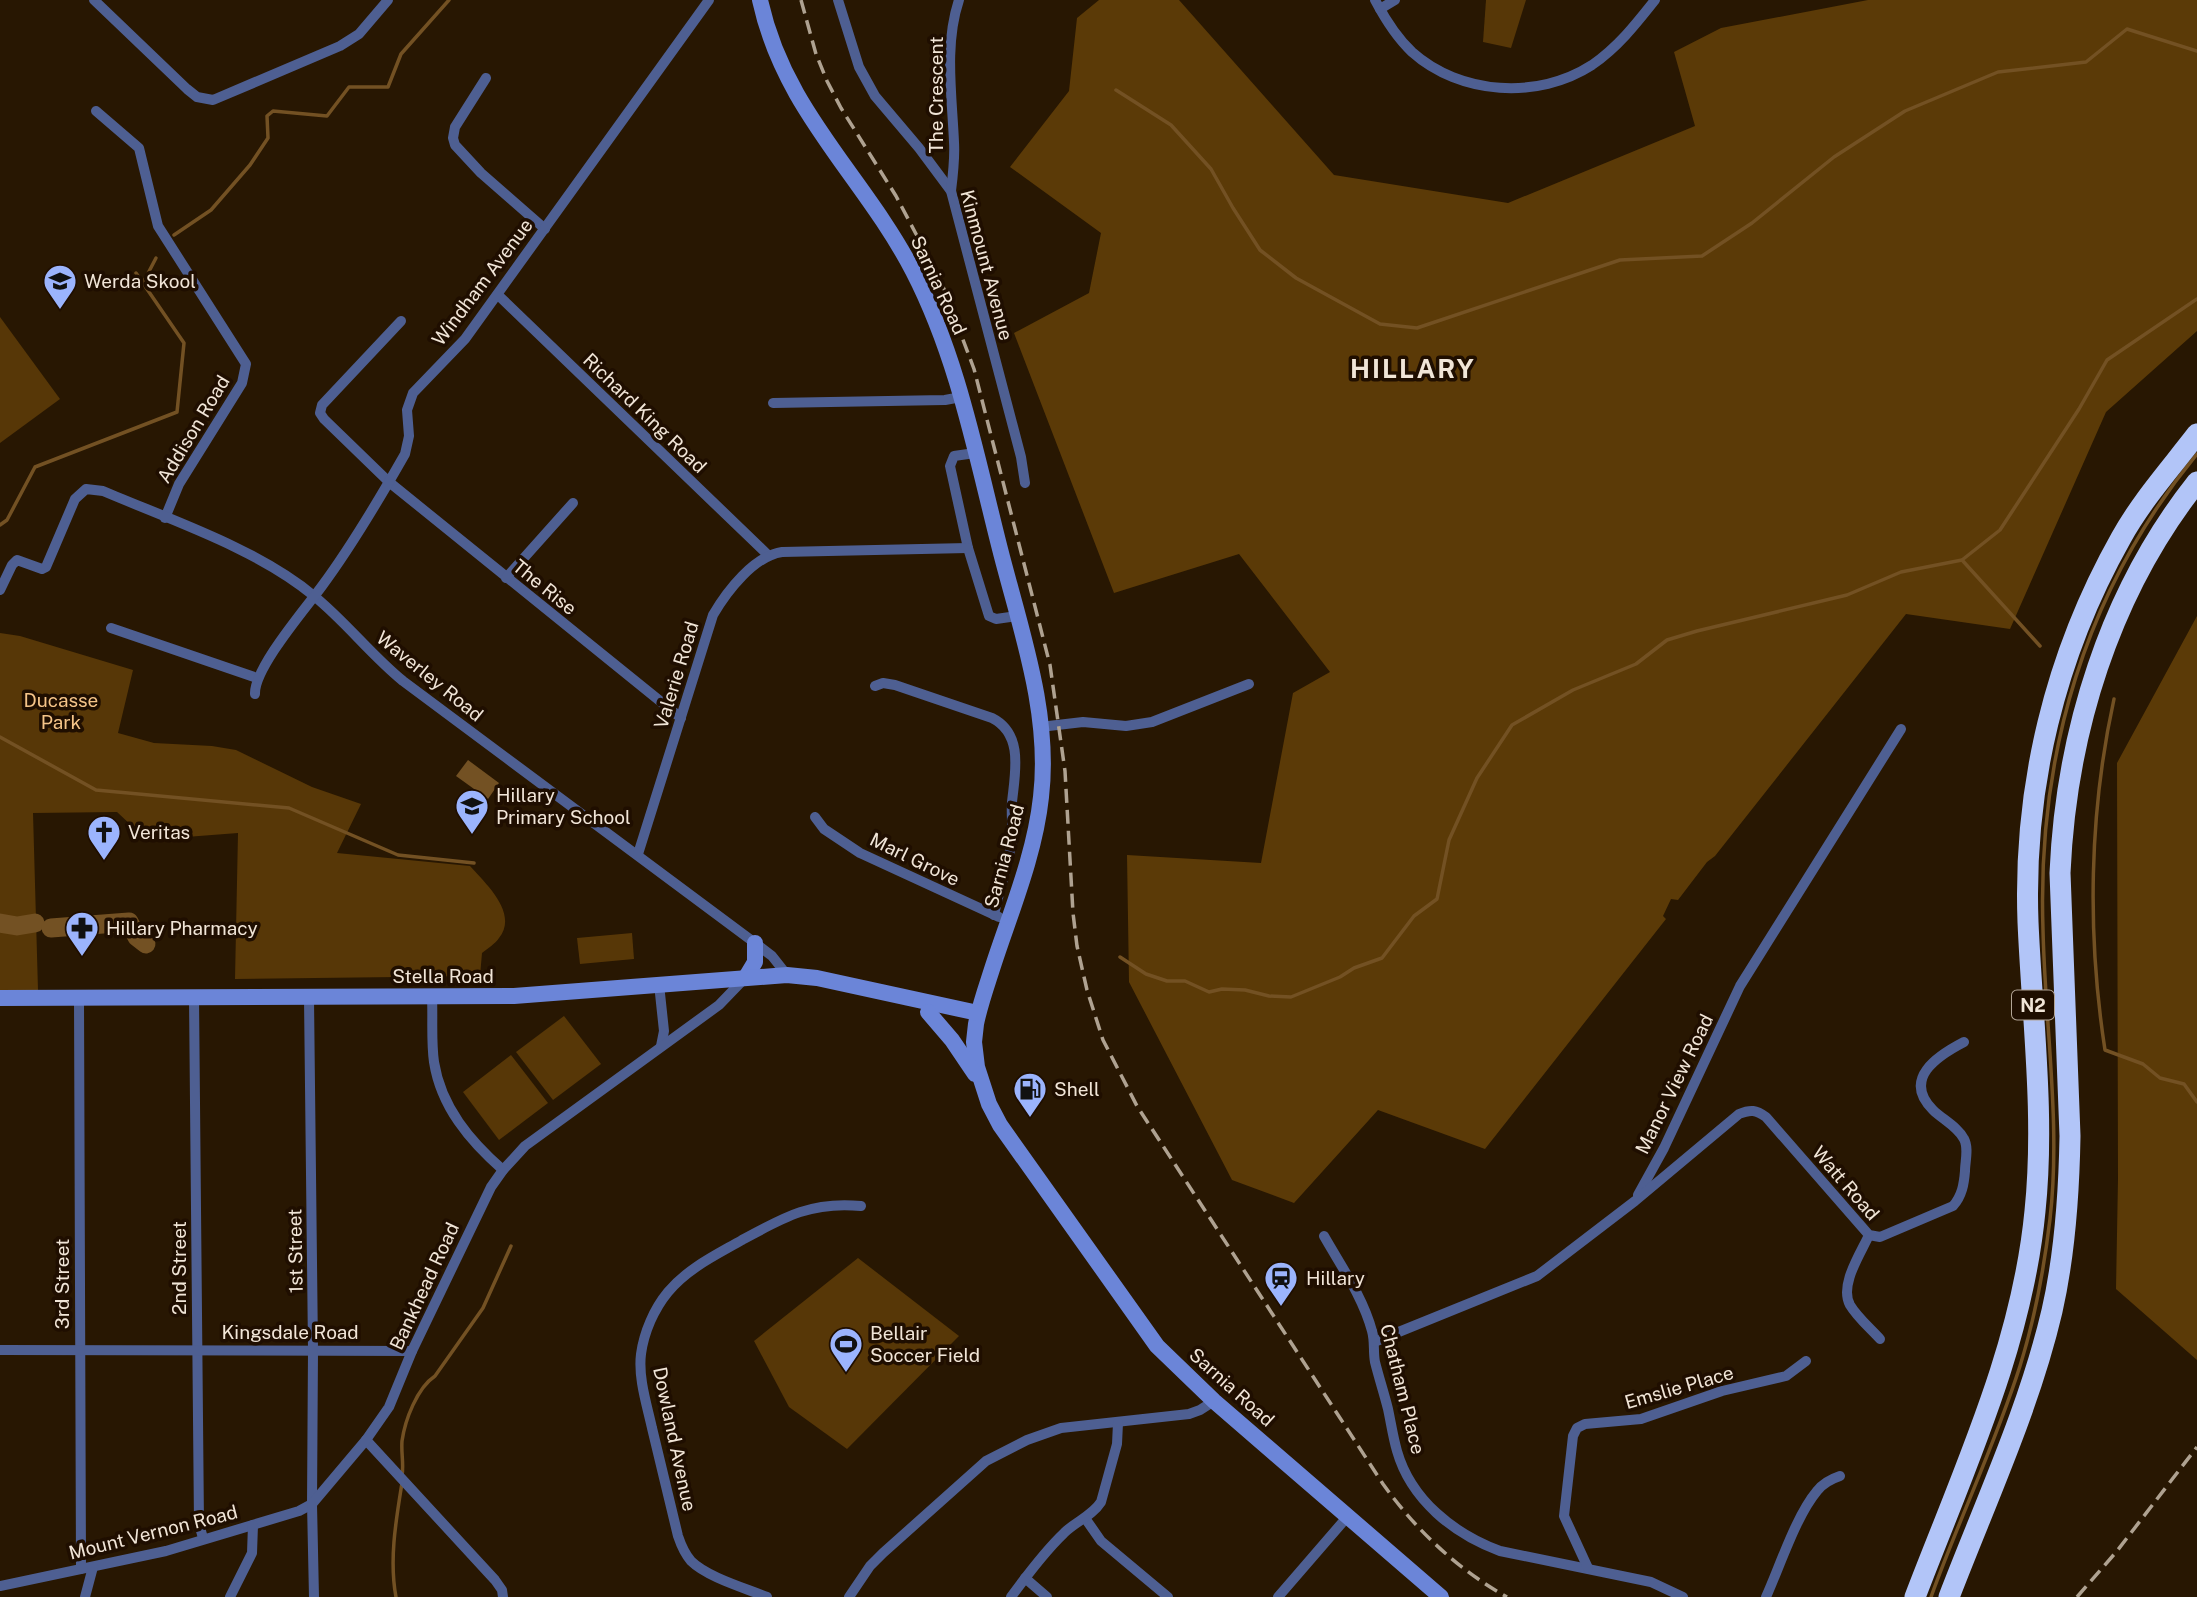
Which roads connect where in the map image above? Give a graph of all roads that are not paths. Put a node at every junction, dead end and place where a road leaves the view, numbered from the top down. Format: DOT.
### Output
graph roads {
  1 [pos="94,0"];
  2 [pos="388,0"];
  3 [pos="709,0"];
  4 [pos="760,0"];
  5 [pos="838,0"];
  6 [pos="959,0"];
  7 [pos="1395,0"];
  8 [pos="1655,0"];
  9 [pos="1377,5"];
  10 [pos="486,78"];
  11 [pos="96,111"];
  12 [pos="951,191"];
  13 [pos="545,229"];
  14 [pos="498,295"];
  15 [pos="401,321"];
  16 [pos="961,397"];
  17 [pos="773,403"];
  18 [pos="2197,434"];
  19 [pos="975,453"];
  20 [pos="389,482"];
  21 [pos="2197,482"];
  22 [pos="1025,483"];
  23 [pos="573,503"];
  24 [pos="2197,503"];
  25 [pos="165,518"];
  26 [pos="968,548"];
  27 [pos="768,555"];
  28 [pos="506,578"];
  29 [pos="0,590"];
  30 [pos="314,596"];
  31 [pos="1017,616"];
  32 [pos="111,628"];
  33 [pos="2104,648"];
  34 [pos="257,678"];
  35 [pos="1249,684"];
  36 [pos="875,686"];
  37 [pos="255,694"];
  38 [pos="681,718"];
  39 [pos="1040,727"];
  40 [pos="1902,729"];
  41 [pos="815,817"];
  42 [pos="638,854"];
  43 [pos="1001,918"];
  44 [pos="755,943"];
  45 [pos="787,975"];
  46 [pos="746,978"];
  47 [pos="659,984"];
  48 [pos="883,993"];
  49 [pos="432,997"];
  50 [pos="0,998"];
  51 [pos="194,998"];
  52 [pos="309,998"];
  53 [pos="79,999"];
  54 [pos="928,1012"];
  55 [pos="977,1019"];
  56 [pos="1964,1042"];
  57 [pos="661,1046"];
  58 [pos="981,1084"];
  59 [pos="503,1170"];
  60 [pos="1635,1200"];
  61 [pos="862,1206"];
  62 [pos="1324,1236"];
  63 [pos="1869,1236"];
  64 [pos="1880,1339"];
  65 [pos="1374,1342"];
  66 [pos="79,1348"];
  67 [pos="197,1349"];
  68 [pos="0,1350"];
  69 [pos="313,1350"];
  70 [pos="412,1351"];
  71 [pos="1806,1361"];
  72 [pos="1214,1401"];
  73 [pos="1118,1423"];
  74 [pos="366,1440"];
  75 [pos="1840,1476"];
  76 [pos="312,1504"];
  77 [pos="1348,1516"];
  78 [pos="1085,1518"];
  79 [pos="253,1525"];
  80 [pos="203,1538"];
  81 [pos="87,1568"];
  82 [pos="1588,1568"];
  83 [pos="1025,1578"];
  84 [pos="0,1586"];
  85 [pos="85,1597"];
  86 [pos="230,1597"];
  87 [pos="314,1597"];
  88 [pos="503,1597"];
  89 [pos="767,1597"];
  90 [pos="849,1597"];
  91 [pos="1011,1597"];
  92 [pos="1047,1597"];
  93 [pos="1168,1597"];
  94 [pos="1278,1597"];
  95 [pos="1441,1597"];
  96 [pos="1683,1597"];
  97 [pos="1766,1597"];
  98 [pos="1915,1597"];
  99 [pos="1949,1597"];
  1 -- 2 [label="street"];
  3 -- 13 [label="street, Windham Avenue"];
  4 -- 16 [label="main road, Sarnia Road"];
  5 -- 12 [label="street, Kinmount Avenue"];
  6 -- 12 [label="street, The Crescent"];
  7 -- 9 [label="street"];
  8 -- 9 [label="street"];
  10 -- 13 [label="street"];
  11 -- 25 [label="street, Addison Road"];
  12 -- 22 [label="street, Kinmount Avenue"];
  13 -- 14 [label="street, Windham Avenue"];
  14 -- 20 [label="street, Windham Avenue"];
  14 -- 27 [label="street, Richard King Road"];
  15 -- 20 [label="street, The Rise"];
  16 -- 17 [label="street"];
  16 -- 19 [label="main road, Sarnia Road"];
  18 -- 98 [label="highway, N2"];
  19 -- 26 [label="street"];
  19 -- 31 [label="main road, Sarnia Road"];
  20 -- 28 [label="street, The Rise"];
  20 -- 30 [label="street, Windham Avenue"];
  21 -- 33 [label="highway, N2"];
  23 -- 28 [label="street"];
  24 -- 33 [label="highway"];
  25 -- 29 [label="street, Waverley Road"];
  25 -- 30 [label="street, Waverley Road"];
  26 -- 27 [label="street"];
  26 -- 31 [label="street"];
  27 -- 38 [label="street, Valerie Road"];
  28 -- 38 [label="street, The Rise"];
  30 -- 34 [label="street, Windham Avenue"];
  30 -- 42 [label="street, Waverley Road"];
  31 -- 39 [label="main road, Sarnia Road"];
  32 -- 34 [label="street"];
  33 -- 99 [label="highway, N2"];
  34 -- 37 [label="street"];
  35 -- 39 [label="street"];
  36 -- 43 [label="street"];
  38 -- 42 [label="street, Valerie Road"];
  39 -- 43 [label="main road, Sarnia Road"];
  40 -- 60 [label="street, Manor View Road"];
  41 -- 43 [label="street, Marl Grove"];
  42 -- 44 [label="street, Waverley Road"];
  43 -- 55 [label="main road, Sarnia Road"];
  44 -- 45 [label="street, Waverley Road"];
  44 -- 46 [label="main road"];
  45 -- 46 [label="main road, Stella Road"];
  45 -- 48 [label="main road, Stella Road"];
  46 -- 47 [label="main road, Stella Road"];
  46 -- 57 [label="street, Bankhead Road"];
  47 -- 49 [label="main road, Stella Road"];
  47 -- 57 [label="street"];
  48 -- 54 [label="main road, Stella Road"];
  48 -- 55 [label="main road, Stella Road"];
  49 -- 52 [label="main road, Stella Road"];
  49 -- 59 [label="street"];
  50 -- 53 [label="main road, Stella Road"];
  51 -- 52 [label="main road, Stella Road"];
  51 -- 53 [label="main road, Stella Road"];
  51 -- 67 [label="street, 2nd Street"];
  52 -- 69 [label="street, 1st Street"];
  53 -- 66 [label="street, 3rd Street"];
  54 -- 55 [label="main road, Stella Road"];
  54 -- 58 [label="main road"];
  55 -- 58 [label="main road, Sarnia Road"];
  56 -- 63 [label="street, Watt Road"];
  57 -- 59 [label="street, Bankhead Road"];
  58 -- 72 [label="main road, Sarnia Road"];
  59 -- 70 [label="street, Bankhead Road"];
  60 -- 63 [label="street, Watt Road"];
  60 -- 65 [label="street, Manor View Road"];
  61 -- 89 [label="street, Dowland Avenue"];
  62 -- 65 [label="street, Chatham Place"];
  63 -- 64 [label="street"];
  65 -- 82 [label="street, Chatham Place"];
  66 -- 67 [label="street, Kingsdale Road"];
  66 -- 68 [label="street, Kingsdale Road"];
  66 -- 81 [label="street, 3rd Street"];
  67 -- 69 [label="street, Kingsdale Road"];
  67 -- 80 [label="street, 2nd Street"];
  69 -- 70 [label="street, Kingsdale Road"];
  69 -- 76 [label="street, 1st Street"];
  70 -- 74 [label="street, Bankhead Road"];
  71 -- 82 [label="street, Emslie Place"];
  72 -- 73 [label="street"];
  72 -- 77 [label="main road, Sarnia Road"];
  73 -- 78 [label="street"];
  73 -- 90 [label="street"];
  74 -- 76 [label="street, Bankhead Road"];
  74 -- 88 [label="street"];
  75 -- 97 [label="street"];
  76 -- 79 [label="street, Mount Vernon Road"];
  76 -- 87 [label="street"];
  77 -- 94 [label="street"];
  77 -- 95 [label="main road, Sarnia Road"];
  78 -- 83 [label="street"];
  78 -- 93 [label="street"];
  79 -- 80 [label="street, Mount Vernon Road"];
  79 -- 86 [label="street"];
  80 -- 81 [label="street, Mount Vernon Road"];
  81 -- 84 [label="street, Mount Vernon Road"];
  81 -- 85 [label="street, 3rd Street"];
  82 -- 96 [label="street, Chatham Place"];
  83 -- 91 [label="street"];
  83 -- 92 [label="street"];
}
